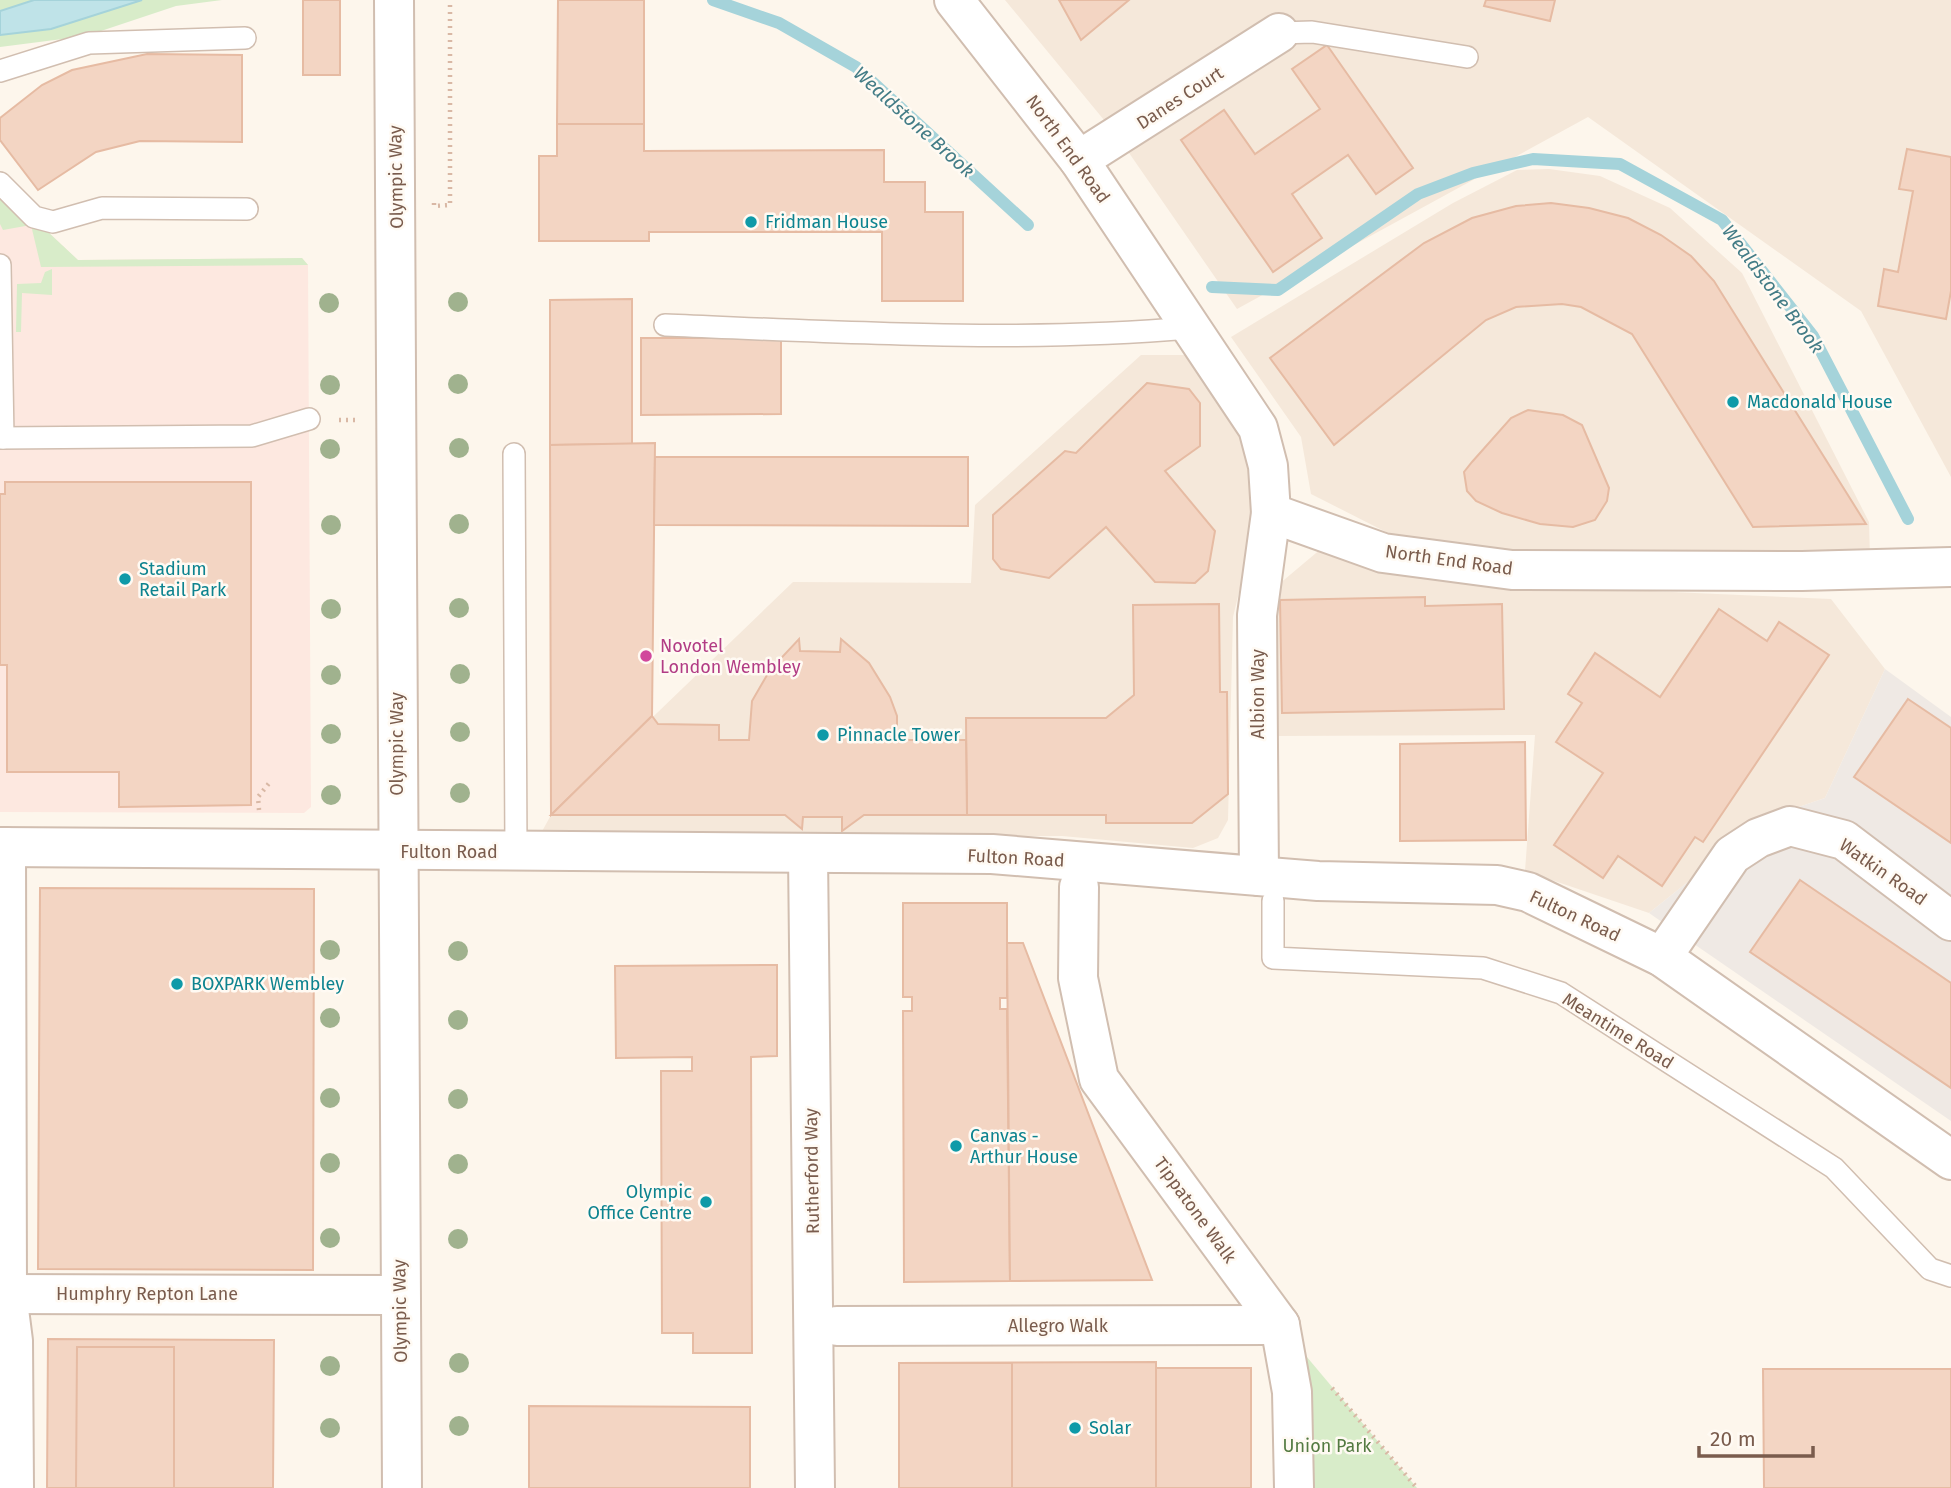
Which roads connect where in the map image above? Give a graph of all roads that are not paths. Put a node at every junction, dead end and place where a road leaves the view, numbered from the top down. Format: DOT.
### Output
graph roads {
  1 [pos="394,0"];
  2 [pos="954,0"];
  3 [pos="1279,33"];
  4 [pos="245,38"];
  5 [pos="1467,57"];
  6 [pos="0,71"];
  7 [pos="1079,160"];
  8 [pos="0,183"];
  9 [pos="247,209"];
  10 [pos="0,265"];
  11 [pos="665,325"];
  12 [pos="1190,328"];
  13 [pos="309,419"];
  14 [pos="2,438"];
  15 [pos="514,454"];
  16 [pos="1271,513"];
  17 [pos="1951,567"];
  18 [pos="3,847"];
  19 [pos="397,852"];
  20 [pos="516,852"];
  21 [pos="808,854"];
  22 [pos="1079,887"];
  23 [pos="1266,889"];
  24 [pos="1951,921"];
  25 [pos="1662,957"];
  26 [pos="1951,1160"];
  27 [pos="1951,1276"];
  28 [pos="3,1294"];
  29 [pos="400,1295"];
  30 [pos="1280,1325"];
  31 [pos="837,1326"];
  32 [pos="14,1488"];
  33 [pos="402,1488"];
  34 [pos="815,1488"];
  35 [pos="1294,1488"];
  1 -- 19 [label="street, Olympic Way"];
  2 -- 7 [label="street, North End Road"];
  3 -- 5 [label="lane"];
  3 -- 7 [label="street, Danes Court"];
  4 -- 6 [label="lane"];
  7 -- 12 [label="street, North End Road"];
  8 -- 9 [label="lane"];
  10 -- 14 [label="lane"];
  11 -- 12 [label="lane"];
  12 -- 16 [label="street, North End Road"];
  13 -- 14 [label="lane"];
  15 -- 20 [label="lane"];
  16 -- 17 [label="street, North End Road"];
  16 -- 23 [label="street, Albion Way"];
  18 -- 19 [label="street, Fulton Road"];
  18 -- 28 [label="street"];
  19 -- 20 [label="street, Fulton Road"];
  19 -- 29 [label="street, Olympic Way"];
  20 -- 21 [label="street, Fulton Road"];
  21 -- 23 [label="street, Fulton Road"];
  21 -- 34 [label="street, Rutherford Way"];
  22 -- 30 [label="street, Tippatone Walk"];
  23 -- 25 [label="street, Fulton Road"];
  23 -- 27 [label="lane, Meantime Road"];
  24 -- 25 [label="street, Watkin Road"];
  25 -- 26 [label="street, Fulton Road"];
  28 -- 29 [label="street, Humphry Repton Lane"];
  28 -- 32 [label="street"];
  29 -- 33 [label="street, Olympic Way"];
  30 -- 31 [label="street, Allegro Walk"];
  30 -- 35 [label="street"];
}
